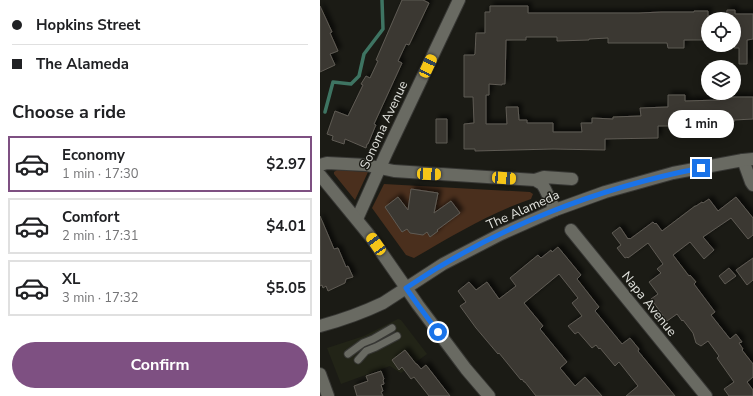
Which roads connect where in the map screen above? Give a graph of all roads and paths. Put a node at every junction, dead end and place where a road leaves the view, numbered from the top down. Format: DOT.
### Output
graph roads {
  1 [pos="459,0"];
  2 [pos="748,160"];
  3 [pos="320,165"];
  4 [pos="379,168"];
  5 [pos="320,175"];
  6 [pos="572,179"];
  7 [pos="534,180"];
  8 [pos="753,185"];
  9 [pos="555,210"];
  10 [pos="357,219"];
  11 [pos="571,230"];
  12 [pos="406,288"];
  13 [pos="320,326"];
  14 [pos="392,328"];
  15 [pos="397,336"];
  16 [pos="348,354"];
  17 [pos="358,360"];
  18 [pos="320,374"];
  19 [pos="328,396"];
  20 [pos="489,396"];
  21 [pos="706,396"];
  1 -- 4 [label="street, Sonoma Avenue"];
  2 -- 8 [label="street"];
  2 -- 9 [label="street, The Alameda"];
  3 -- 4 [label="street"];
  4 -- 7 [label="street"];
  4 -- 10 [label="street, Sonoma Avenue"];
  5 -- 10 [label="street"];
  6 -- 7 [label="street"];
  7 -- 9 [label="street"];
  9 -- 12 [label="street, The Alameda"];
  10 -- 12 [label="street"];
  11 -- 21 [label="street, Napa Avenue"];
  12 -- 13 [label="street, The Alameda"];
  12 -- 20 [label="street"];
  14 -- 16 [label="lane"];
  15 -- 17 [label="lane"];
  18 -- 19 [label="street"];
}
